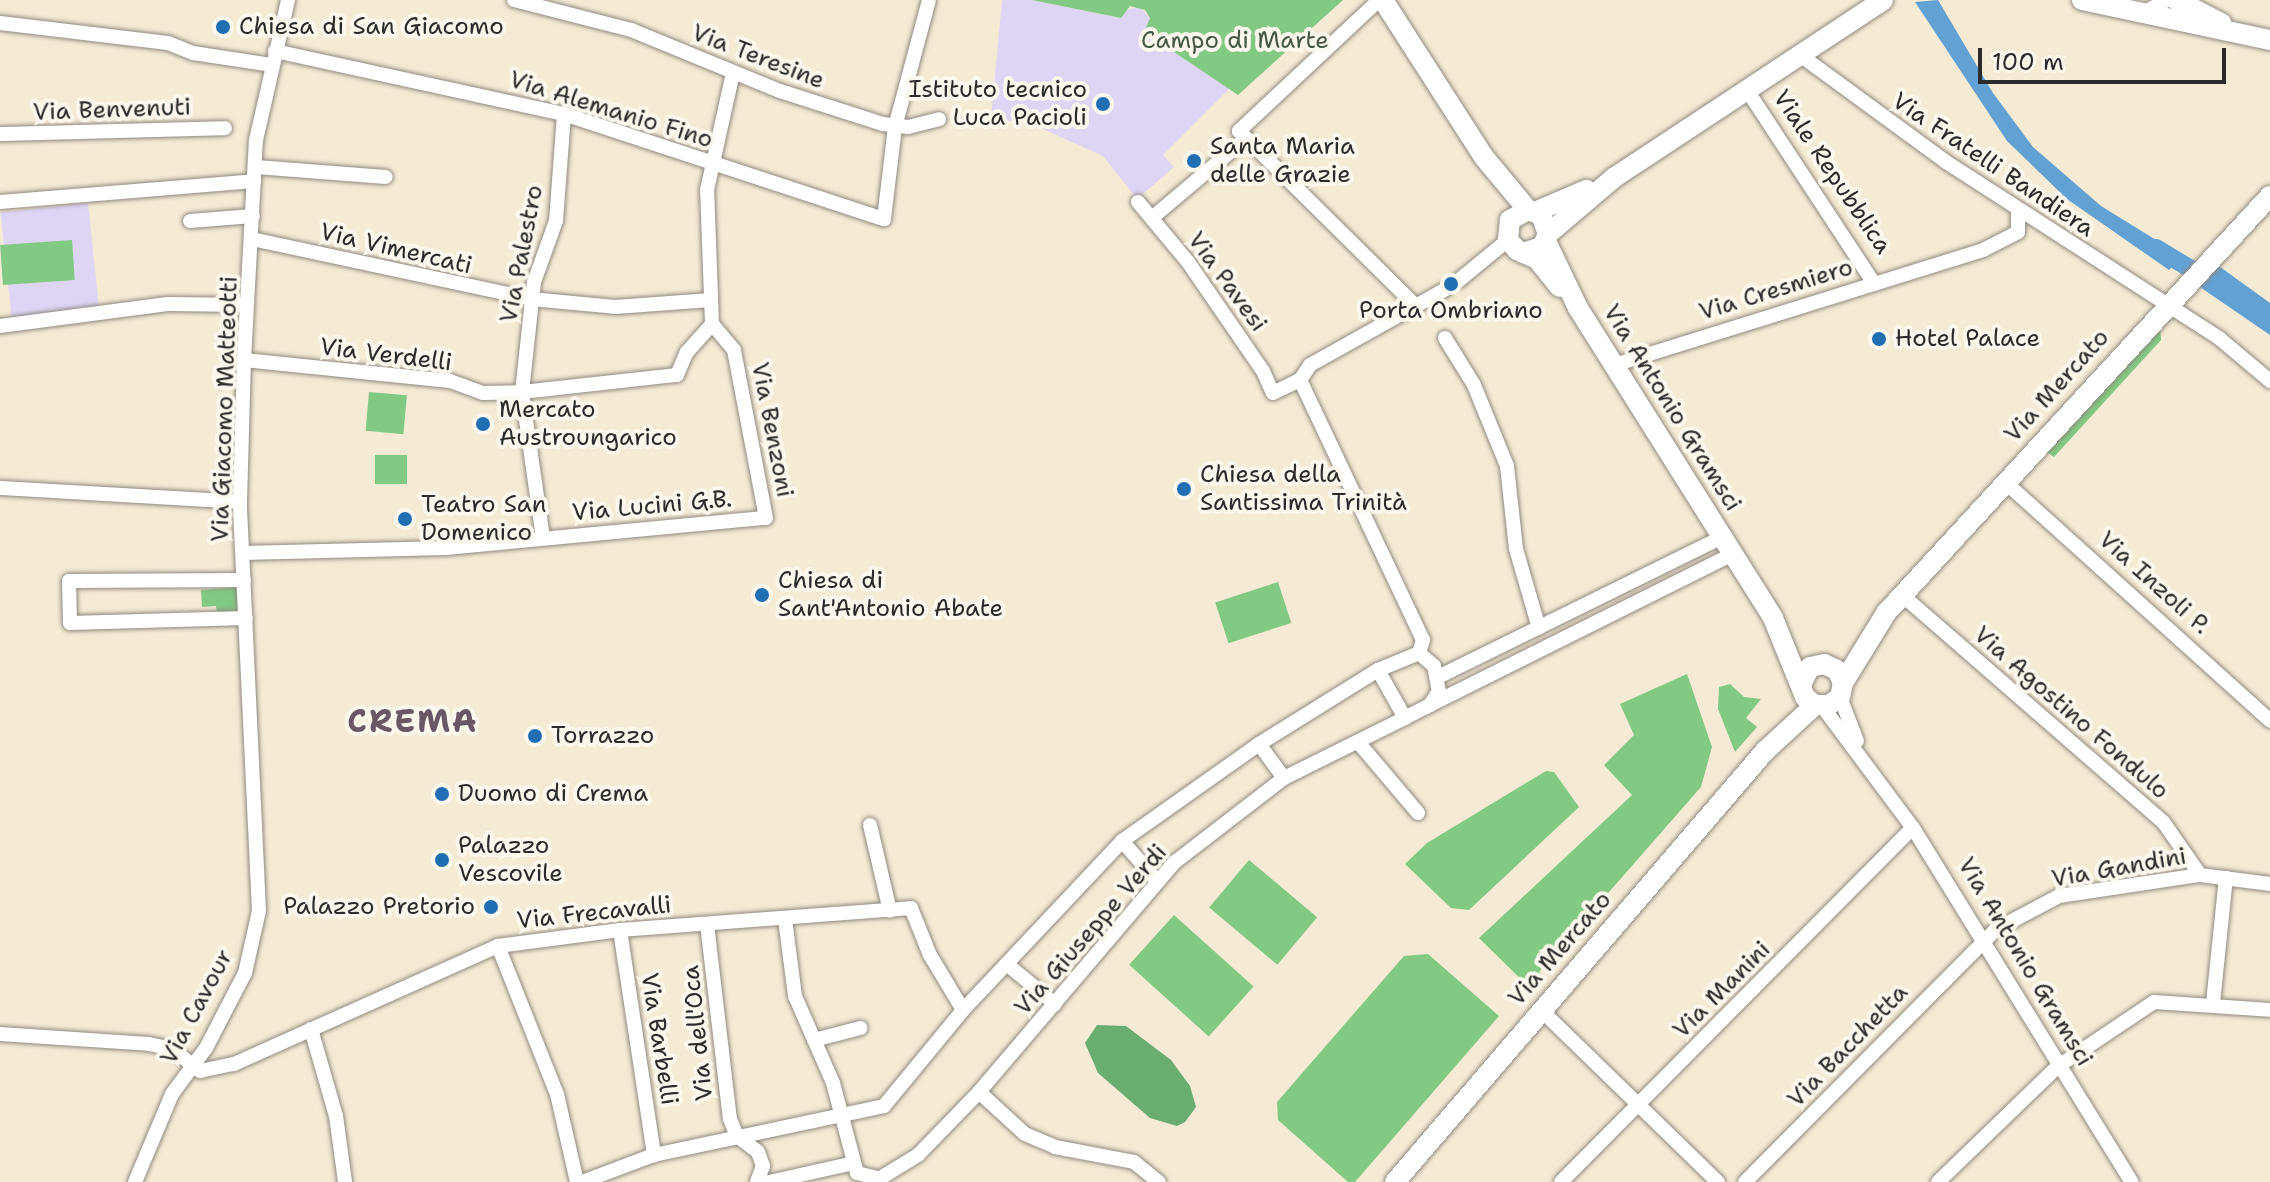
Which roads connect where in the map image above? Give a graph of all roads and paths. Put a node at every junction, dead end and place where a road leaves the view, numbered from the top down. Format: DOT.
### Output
graph roads {
  1 [pos="288,0"];
  2 [pos="514,0"];
  3 [pos="929,0"];
  4 [pos="1381,0"];
  5 [pos="1883,0"];
  6 [pos="2082,0"];
  7 [pos="2167,0"];
  8 [pos="2176,0"];
  9 [pos="2141,14"];
  10 [pos="0,23"];
  11 [pos="2262,38"];
  12 [pos="1800,55"];
  13 [pos="273,58"];
  14 [pos="733,73"];
  15 [pos="1747,90"];
  16 [pos="564,114"];
  17 [pos="939,119"];
  18 [pos="895,127"];
  19 [pos="225,128"];
  20 [pos="0,134"];
  21 [pos="1243,141"];
  22 [pos="712,164"];
  23 [pos="255,174"];
  24 [pos="386,177"];
  25 [pos="1615,177"];
  26 [pos="0,202"];
  27 [pos="1138,202"];
  28 [pos="2266,209"];
  29 [pos="2018,210"];
  30 [pos="253,216"];
  31 [pos="1153,217"];
  32 [pos="190,221"];
  33 [pos="1521,227"];
  34 [pos="1547,238"];
  35 [pos="252,239"];
  36 [pos="1874,283"];
  37 [pos="531,299"];
  38 [pos="2172,299"];
  39 [pos="711,300"];
  40 [pos="247,305"];
  41 [pos="1415,305"];
  42 [pos="1578,308"];
  43 [pos="712,324"];
  44 [pos="0,326"];
  45 [pos="1445,338"];
  46 [pos="244,360"];
  47 [pos="1614,365"];
  48 [pos="2270,381"];
  49 [pos="1302,385"];
  50 [pos="522,392"];
  51 [pos="1273,393"];
  52 [pos="2005,482"];
  53 [pos="0,488"];
  54 [pos="240,502"];
  55 [pos="766,518"];
  56 [pos="1722,537"];
  57 [pos="543,538"];
  58 [pos="243,553"];
  59 [pos="1733,554"];
  60 [pos="244,580"];
  61 [pos="1902,595"];
  62 [pos="1886,613"];
  63 [pos="246,618"];
  64 [pos="1773,618"];
  65 [pos="1539,628"];
  66 [pos="1419,653"];
  67 [pos="1822,665"];
  68 [pos="1378,670"];
  69 [pos="1438,677"];
  70 [pos="1820,694"];
  71 [pos="1430,705"];
  72 [pos="1405,718"];
  73 [pos="2270,721"];
  74 [pos="1358,742"];
  75 [pos="1259,744"];
  76 [pos="255,748"];
  77 [pos="1284,778"];
  78 [pos="1418,813"];
  79 [pos="870,825"];
  80 [pos="1913,828"];
  81 [pos="1122,841"];
  82 [pos="2200,875"];
  83 [pos="2226,878"];
  84 [pos="1157,881"];
  85 [pos="2270,884"];
  86 [pos="890,911"];
  87 [pos="785,919"];
  88 [pos="707,924"];
  89 [pos="620,930"];
  90 [pos="1982,941"];
  91 [pos="498,946"];
  92 [pos="1008,965"];
  93 [pos="2213,1003"];
  94 [pos="1055,1004"];
  95 [pos="963,1010"];
  96 [pos="1541,1010"];
  97 [pos="2270,1010"];
  98 [pos="860,1028"];
  99 [pos="311,1029"];
  100 [pos="0,1034"];
  101 [pos="814,1040"];
  102 [pos="2057,1067"];
  103 [pos="193,1068"];
  104 [pos="979,1092"];
  105 [pos="1640,1103"];
  106 [pos="843,1114"];
  107 [pos="737,1136"];
  108 [pos="654,1155"];
  109 [pos="854,1163"];
  110 [pos="876,1180"];
  111 [pos="135,1182"];
  112 [pos="345,1182"];
  113 [pos="579,1182"];
  114 [pos="757,1182"];
  115 [pos="769,1182"];
  116 [pos="1159,1182"];
  117 [pos="1395,1182"];
  118 [pos="1561,1182"];
  119 [pos="1718,1182"];
  120 [pos="1745,1182"];
  121 [pos="1938,1182"];
  122 [pos="2132,1182"];
  1 -- 13 [label="street, Via Giacomo Matteotti"];
  2 -- 14 [label="street, Via Teresine"];
  3 -- 18 [label="street"];
  4 -- 21 [label="street"];
  4 -- 33 [label="street, Via Antonio Gramsci"];
  5 -- 12 [label="street, Viale Repubblica"];
  6 -- 9 [label="street"];
  7 -- 9 [label="street"];
  8 -- 11 [label="street"];
  9 -- 11 [label="street"];
  10 -- 13 [label="street, Via Alemanio Fino"];
  12 -- 15 [label="street, Viale Repubblica"];
  12 -- 29 [label="street, Via Fratelli Bandiera"];
  13 -- 16 [label="street, Via Alemanio Fino"];
  13 -- 23 [label="street, Via Giacomo Matteotti"];
  14 -- 18 [label="street, Via Teresine"];
  14 -- 22 [label="street"];
  15 -- 25 [label="street, Viale Repubblica"];
  15 -- 36 [label="street, Viale Repubblica"];
  16 -- 22 [label="street, Via Alemanio Fino"];
  16 -- 37 [label="street, Via Palestro"];
  17 -- 18 [label="street"];
  18 -- 22 [label="street, Via Alemanio Fino"];
  19 -- 20 [label="street, Via Benvenuti"];
  21 -- 31 [label="street"];
  21 -- 41 [label="street"];
  22 -- 39 [label="street"];
  23 -- 24 [label="street"];
  23 -- 26 [label="street"];
  23 -- 30 [label="street, Via Giacomo Matteotti"];
  25 -- 33 [label="street, Viale Repubblica"];
  25 -- 34 [label="street, Viale Repubblica"];
  27 -- 31 [label="street, Via Pavesi"];
  28 -- 38 [label="street, Via Mercato"];
  29 -- 36 [label="street, Via Cresmiero"];
  29 -- 38 [label="street, Via Fratelli Bandiera"];
  30 -- 32 [label="street"];
  30 -- 35 [label="street, Via Giacomo Matteotti"];
  31 -- 51 [label="street, Via Pavesi"];
  33 -- 34 [label="street, Via Antonio Gramsci"];
  33 -- 34 [label="street, Viale Repubblica"];
  33 -- 41 [label="street, Viale Repubblica"];
  33 -- 42 [label="street, Via Antonio Gramsci"];
  34 -- 42 [label="street, Via Antonio Gramsci"];
  35 -- 37 [label="street, Via Vimercati"];
  35 -- 40 [label="street, Via Giacomo Matteotti"];
  36 -- 47 [label="street, Via Cresmiero"];
  37 -- 39 [label="street, Via Vimercati"];
  37 -- 50 [label="street, Via Palestro"];
  38 -- 48 [label="street, Via Fratelli Bandiera"];
  38 -- 52 [label="street, Via Mercato"];
  39 -- 43 [label="street"];
  40 -- 44 [label="street"];
  40 -- 46 [label="street, Via Giacomo Matteotti"];
  41 -- 49 [label="street, Viale Repubblica"];
  42 -- 47 [label="street, Via Antonio Gramsci"];
  43 -- 50 [label="street, Via Verdelli"];
  43 -- 55 [label="street, Via Benzoni"];
  45 -- 65 [label="street"];
  46 -- 50 [label="street, Via Verdelli"];
  46 -- 54 [label="street, Via Giacomo Matteotti"];
  47 -- 56 [label="street, Via Antonio Gramsci"];
  49 -- 51 [label="street, Viale Repubblica"];
  49 -- 66 [label="street"];
  50 -- 57 [label="street, Via Palestro"];
  52 -- 61 [label="street, Via Mercato"];
  52 -- 73 [label="street, Via Inzoli P."];
  53 -- 54 [label="street"];
  54 -- 58 [label="street, Via Giacomo Matteotti"];
  55 -- 57 [label="street, Via Lucini G.B."];
  56 -- 59 [label="street, Via Antonio Gramsci"];
  56 -- 65 [label="street, Via Antonio Gramsci"];
  57 -- 58 [label="street, Via Lucini G.B."];
  58 -- 60 [label="street, Via Giacomo Matteotti"];
  59 -- 64 [label="street, Via Antonio Gramsci"];
  59 -- 71 [label="street, Via Giuseppe Verdi"];
  60 -- 63 [label="street, Via Giacomo Matteotti"];
  60 -- 63 [label="street"];
  61 -- 62 [label="street, Via Mercato"];
  61 -- 82 [label="street, Via Agostino Fondulo"];
  62 -- 67 [label="street, Via Mercato"];
  62 -- 70 [label="street, Via Mercato"];
  63 -- 76 [label="street, Via Giacomo Matteotti"];
  64 -- 67 [label="street, Via Antonio Gramsci"];
  64 -- 70 [label="street, Via Antonio Gramsci"];
  65 -- 69 [label="street, Via Antonio Gramsci"];
  66 -- 68 [label="street, Via Giuseppe Verdi"];
  66 -- 69 [label="street"];
  67 -- 70 [label="street, Via Antonio Gramsci"];
  67 -- 70 [label="street, Via Mercato"];
  68 -- 72 [label="street"];
  68 -- 75 [label="street, Via Giuseppe Verdi"];
  69 -- 71 [label="street"];
  70 -- 80 [label="street, Via Antonio Gramsci"];
  70 -- 96 [label="street, Via Mercato"];
  71 -- 72 [label="street, Via Giuseppe Verdi"];
  72 -- 74 [label="street, Via Giuseppe Verdi"];
  74 -- 77 [label="street, Via Giuseppe Verdi"];
  74 -- 78 [label="street"];
  75 -- 77 [label="street"];
  75 -- 81 [label="street, Via Giuseppe Verdi"];
  76 -- 103 [label="street, Via Cavour"];
  77 -- 84 [label="street, Via Giuseppe Verdi"];
  79 -- 86 [label="street"];
  80 -- 90 [label="street, Via Antonio Gramsci"];
  80 -- 105 [label="street, Via Manini"];
  81 -- 84 [label="street"];
  81 -- 92 [label="street, Via Giuseppe Verdi"];
  82 -- 83 [label="street, Via Gandini"];
  82 -- 90 [label="street, Via Gandini"];
  83 -- 85 [label="street, Via Gandini"];
  83 -- 93 [label="street"];
  84 -- 94 [label="street, Via Giuseppe Verdi"];
  86 -- 87 [label="street, Via Frecavalli"];
  86 -- 95 [label="street"];
  87 -- 88 [label="street, Via Frecavalli"];
  87 -- 101 [label="street"];
  88 -- 89 [label="street, Via Frecavalli"];
  88 -- 107 [label="street, Via dell'Oca"];
  89 -- 91 [label="street, Via Frecavalli"];
  89 -- 108 [label="street, Via Barbelli"];
  90 -- 102 [label="street, Via Antonio Gramsci"];
  90 -- 120 [label="street, Via Bacchetta"];
  91 -- 99 [label="street, Via Frecavalli"];
  91 -- 113 [label="street"];
  92 -- 94 [label="street"];
  92 -- 95 [label="street, Via Giuseppe Verdi"];
  93 -- 97 [label="street"];
  93 -- 102 [label="street"];
  94 -- 104 [label="street, Via Giuseppe Verdi"];
  95 -- 106 [label="street, Via Giuseppe Verdi"];
  96 -- 105 [label="street"];
  96 -- 117 [label="street, Via Mercato"];
  98 -- 101 [label="street"];
  99 -- 103 [label="street, Via Frecavalli"];
  99 -- 112 [label="street"];
  100 -- 103 [label="street"];
  101 -- 106 [label="street"];
  102 -- 121 [label="street"];
  102 -- 122 [label="street, Via Antonio Gramsci"];
  103 -- 111 [label="street, Via Cavour"];
  104 -- 110 [label="street, Via Giuseppe Verdi"];
  104 -- 116 [label="street"];
  105 -- 118 [label="street, Via Manini"];
  105 -- 119 [label="street"];
  106 -- 107 [label="street"];
  106 -- 109 [label="street"];
  107 -- 108 [label="street"];
  107 -- 114 [label="street"];
  108 -- 113 [label="street"];
  109 -- 110 [label="street"];
  109 -- 115 [label="street"];
}
